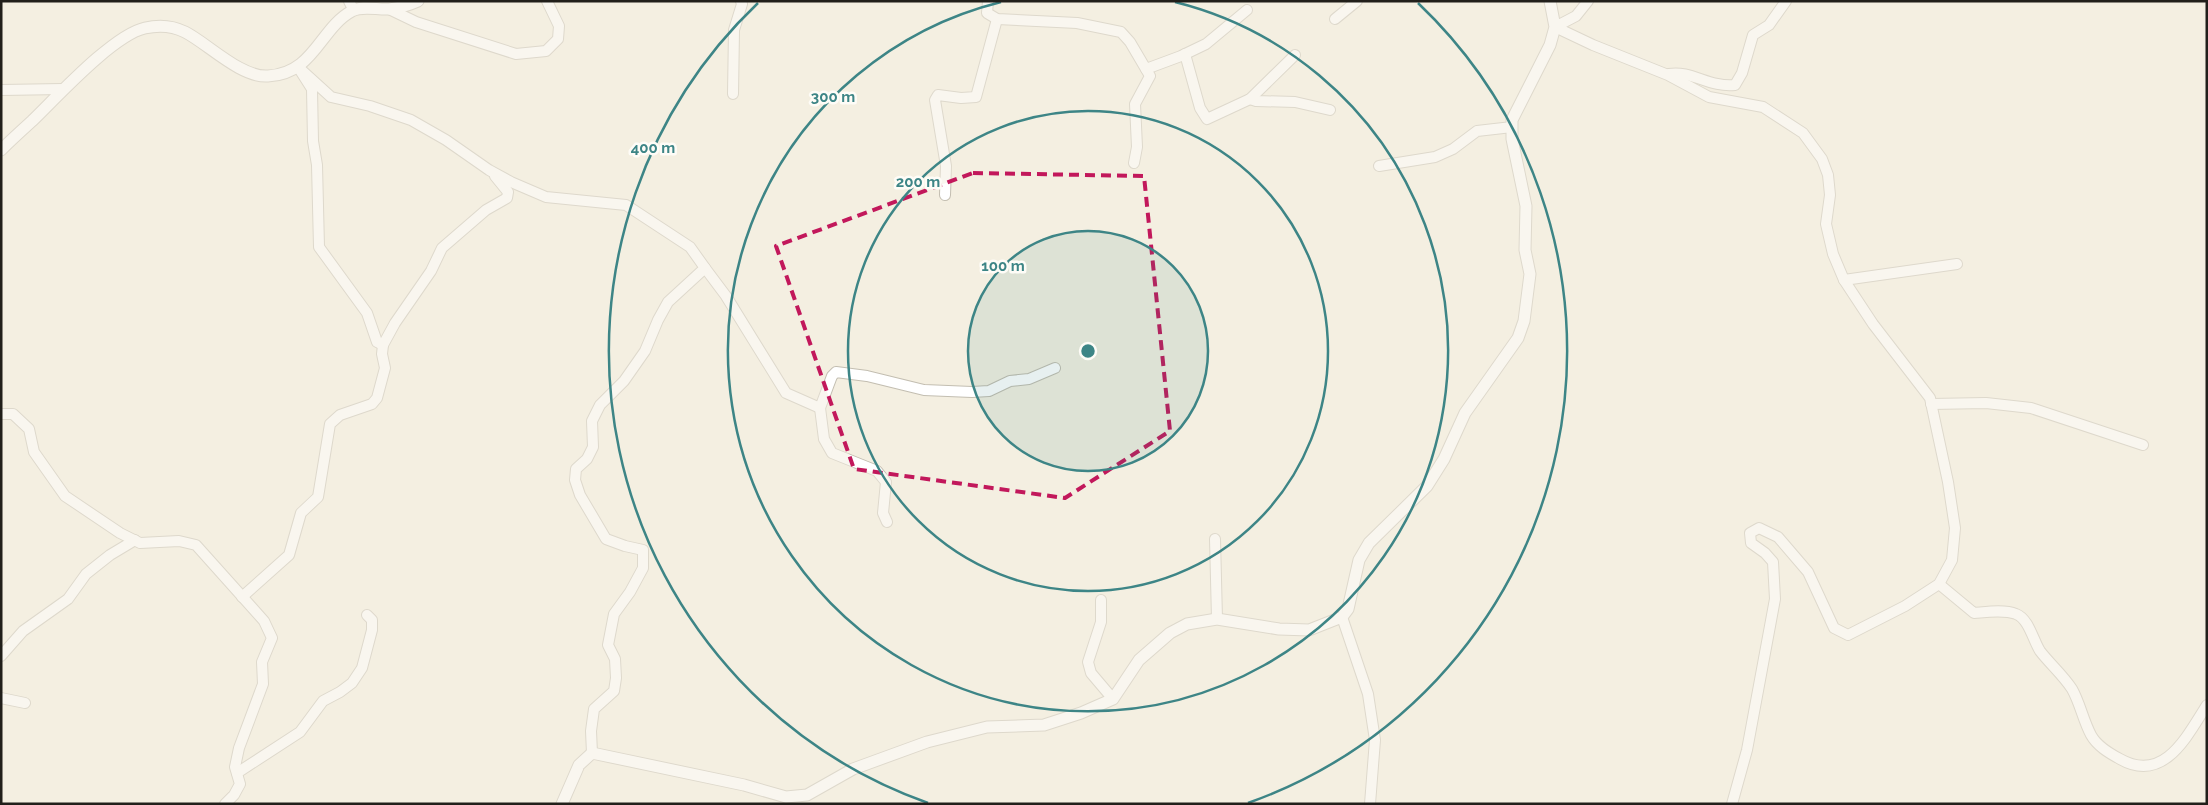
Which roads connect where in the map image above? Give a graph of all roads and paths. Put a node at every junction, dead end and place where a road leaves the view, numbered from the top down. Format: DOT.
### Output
graph roads {
  1 [pos="418,1"];
  2 [pos="547,1"];
  3 [pos="741,1"];
  4 [pos="988,1"];
  5 [pos="1357,1"];
  6 [pos="1550,1"];
  7 [pos="1588,1"];
  8 [pos="1786,1"];
  9 [pos="351,5"];
  10 [pos="389,9"];
  11 [pos="1247,10"];
  12 [pos="997,19"];
  13 [pos="1335,19"];
  14 [pos="1555,27"];
  15 [pos="1185,54"];
  16 [pos="1295,56"];
  17 [pos="298,67"];
  18 [pos="1146,68"];
  19 [pos="1668,75"];
  20 [pos="1,90"];
  21 [pos="63,90"];
  22 [pos="733,94"];
  23 [pos="1250,99"];
  24 [pos="1330,110"];
  25 [pos="1512,127"];
  26 [pos="1,150"];
  27 [pos="1134,163"];
  28 [pos="1379,166"];
  29 [pos="489,170"];
  30 [pos="945,195"];
  31 [pos="1957,264"];
  32 [pos="705,268"];
  33 [pos="1844,280"];
  34 [pos="383,345"];
  35 [pos="1055,368"];
  36 [pos="1931,404"];
  37 [pos="820,408"];
  38 [pos="1,414"];
  39 [pos="2143,445"];
  40 [pos="887,522"];
  41 [pos="1215,539"];
  42 [pos="135,540"];
  43 [pos="1939,584"];
  44 [pos="242,597"];
  45 [pos="1101,600"];
  46 [pos="368,615"];
  47 [pos="1342,617"];
  48 [pos="1217,619"];
  49 [pos="1,656"];
  50 [pos="1,698"];
  51 [pos="1113,698"];
  52 [pos="25,703"];
  53 [pos="2207,705"];
  54 [pos="592,753"];
  55 [pos="237,773"];
  56 [pos="225,804"];
  57 [pos="562,804"];
  58 [pos="1370,804"];
  59 [pos="1732,804"];
  1 -- 10 [label="street"];
  2 -- 10 [label="street"];
  3 -- 22 [label="street"];
  4 -- 12 [label="street"];
  5 -- 13 [label="street"];
  6 -- 14 [label="street"];
  7 -- 14 [label="street"];
  8 -- 19 [label="street"];
  9 -- 10 [label="street"];
  9 -- 17 [label="street"];
  11 -- 15 [label="street"];
  12 -- 18 [label="street"];
  12 -- 30 [label="street"];
  14 -- 19 [label="street"];
  14 -- 25 [label="street"];
  15 -- 18 [label="street"];
  15 -- 23 [label="street"];
  16 -- 23 [label="street"];
  17 -- 21 [label="street"];
  17 -- 29 [label="street"];
  17 -- 34 [label="street"];
  18 -- 27 [label="street"];
  19 -- 33 [label="street"];
  20 -- 21 [label="street"];
  21 -- 26 [label="street"];
  23 -- 24 [label="street"];
  25 -- 28 [label="street"];
  25 -- 47 [label="street"];
  29 -- 32 [label="street"];
  29 -- 34 [label="street"];
  31 -- 33 [label="street"];
  32 -- 37 [label="street"];
  32 -- 54 [label="street"];
  33 -- 36 [label="street"];
  34 -- 44 [label="street"];
  35 -- 37 [label="street"];
  36 -- 39 [label="street"];
  36 -- 43 [label="street"];
  37 -- 40 [label="street"];
  38 -- 42 [label="street"];
  41 -- 48 [label="street"];
  42 -- 44 [label="street"];
  42 -- 49 [label="street"];
  43 -- 53 [label="street"];
  43 -- 59 [label="street"];
  44 -- 55 [label="street"];
  45 -- 51 [label="street"];
  46 -- 55 [label="street"];
  47 -- 48 [label="street"];
  47 -- 58 [label="street"];
  48 -- 51 [label="street"];
  50 -- 52 [label="street"];
  51 -- 54 [label="street"];
  54 -- 57 [label="street"];
  55 -- 56 [label="street"];
}
